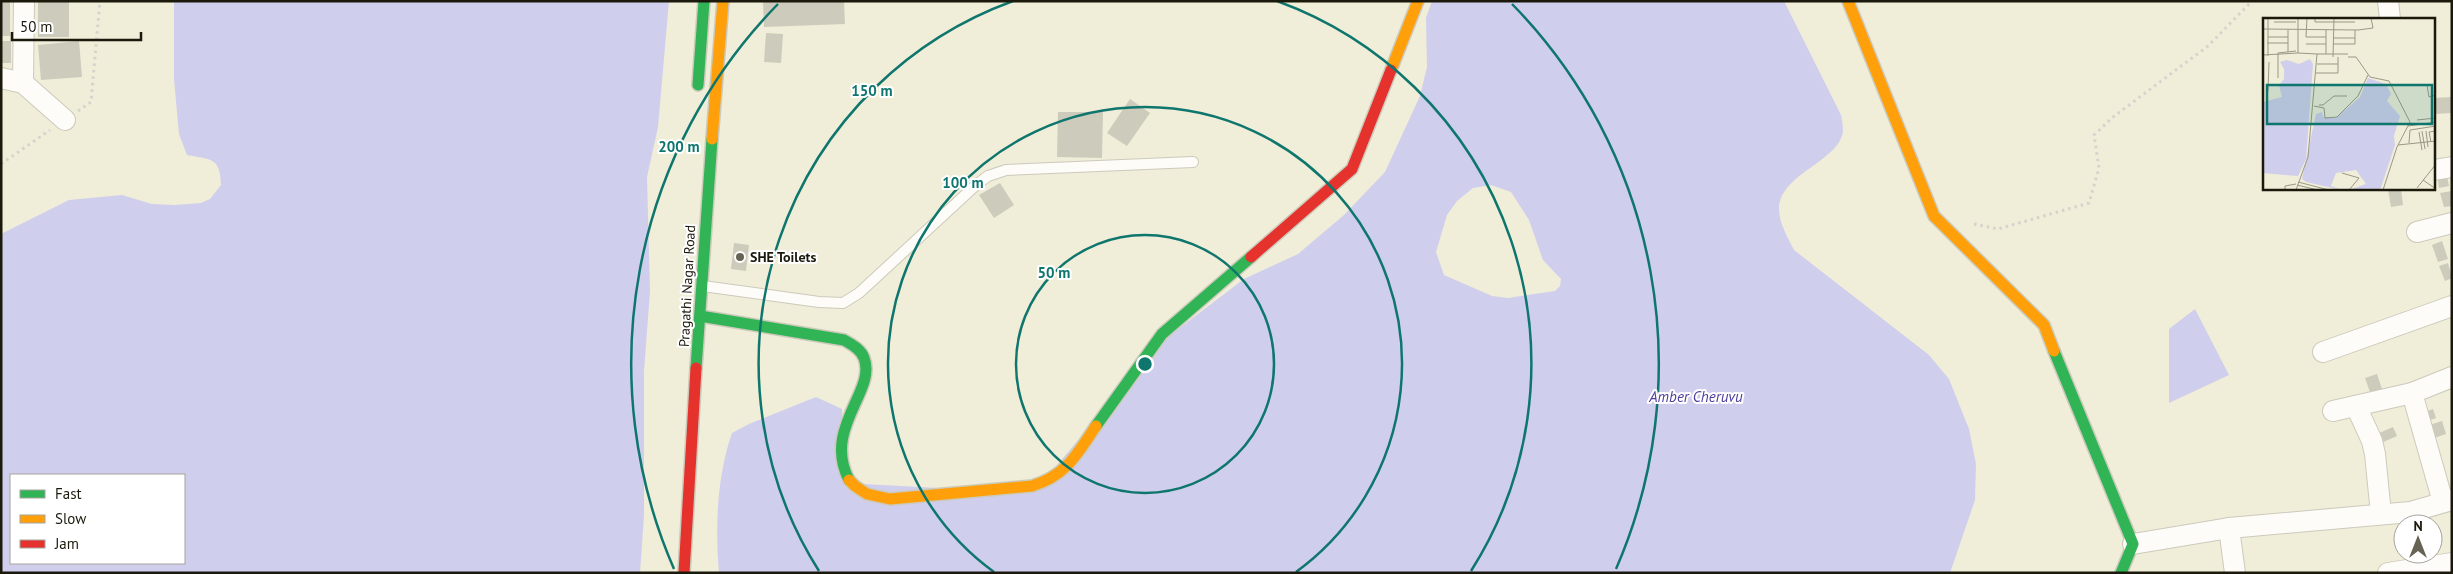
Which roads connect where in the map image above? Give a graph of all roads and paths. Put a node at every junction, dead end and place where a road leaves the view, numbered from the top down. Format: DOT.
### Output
graph roads {
  1 [pos="24,1"];
  2 [pos="100,1"];
  3 [pos="704,1"];
  4 [pos="723,1"];
  5 [pos="1418,1"];
  6 [pos="1848,1"];
  7 [pos="2252,1"];
  8 [pos="2388,1"];
  9 [pos="2390,18"];
  10 [pos="1,78"];
  11 [pos="23,83"];
  12 [pos="697,94"];
  13 [pos="65,120"];
  14 [pos="1193,162"];
  15 [pos="1,164"];
  16 [pos="2452,167"];
  17 [pos="2436,170"];
  18 [pos="2452,223"];
  19 [pos="1970,224"];
  20 [pos="2417,232"];
  21 [pos="702,286"];
  22 [pos="2452,306"];
  23 [pos="700,316"];
  24 [pos="2322,352"];
  25 [pos="2452,377"];
  26 [pos="2412,393"];
  27 [pos="2356,406"];
  28 [pos="2333,411"];
  29 [pos="2447,501"];
  30 [pos="2381,514"];
  31 [pos="2419,514"];
  32 [pos="2393,516"];
  33 [pos="2230,528"];
  34 [pos="2132,544"];
  35 [pos="2452,563"];
  36 [pos="2416,565"];
  37 [pos="684,573"];
  38 [pos="2121,573"];
  39 [pos="2234,573"];
  40 [pos="2388,573"];
  1 -- 11 [label="street"];
  2 -- 13 [label="path"];
  3 -- 12 [label="street"];
  4 -- 21 [label="street, Pragathi Nagar Road"];
  5 -- 23 [label="street"];
  6 -- 34 [label="street"];
  7 -- 19 [label="path"];
  8 -- 9 [label="street"];
  10 -- 11 [label="street"];
  11 -- 13 [label="street"];
  13 -- 15 [label="path"];
  14 -- 21 [label="lane"];
  16 -- 17 [label="street"];
  18 -- 20 [label="street"];
  21 -- 23 [label="street, Pragathi Nagar Road"];
  22 -- 24 [label="street"];
  23 -- 37 [label="street, Pragathi Nagar Road"];
  25 -- 26 [label="street"];
  26 -- 27 [label="street"];
  26 -- 29 [label="street"];
  27 -- 28 [label="street"];
  27 -- 30 [label="street"];
  29 -- 31 [label="street"];
  30 -- 32 [label="street"];
  30 -- 33 [label="street"];
  33 -- 34 [label="street"];
  33 -- 39 [label="street"];
  34 -- 38 [label="street"];
  35 -- 36 [label="street"];
  36 -- 40 [label="street"];
}
